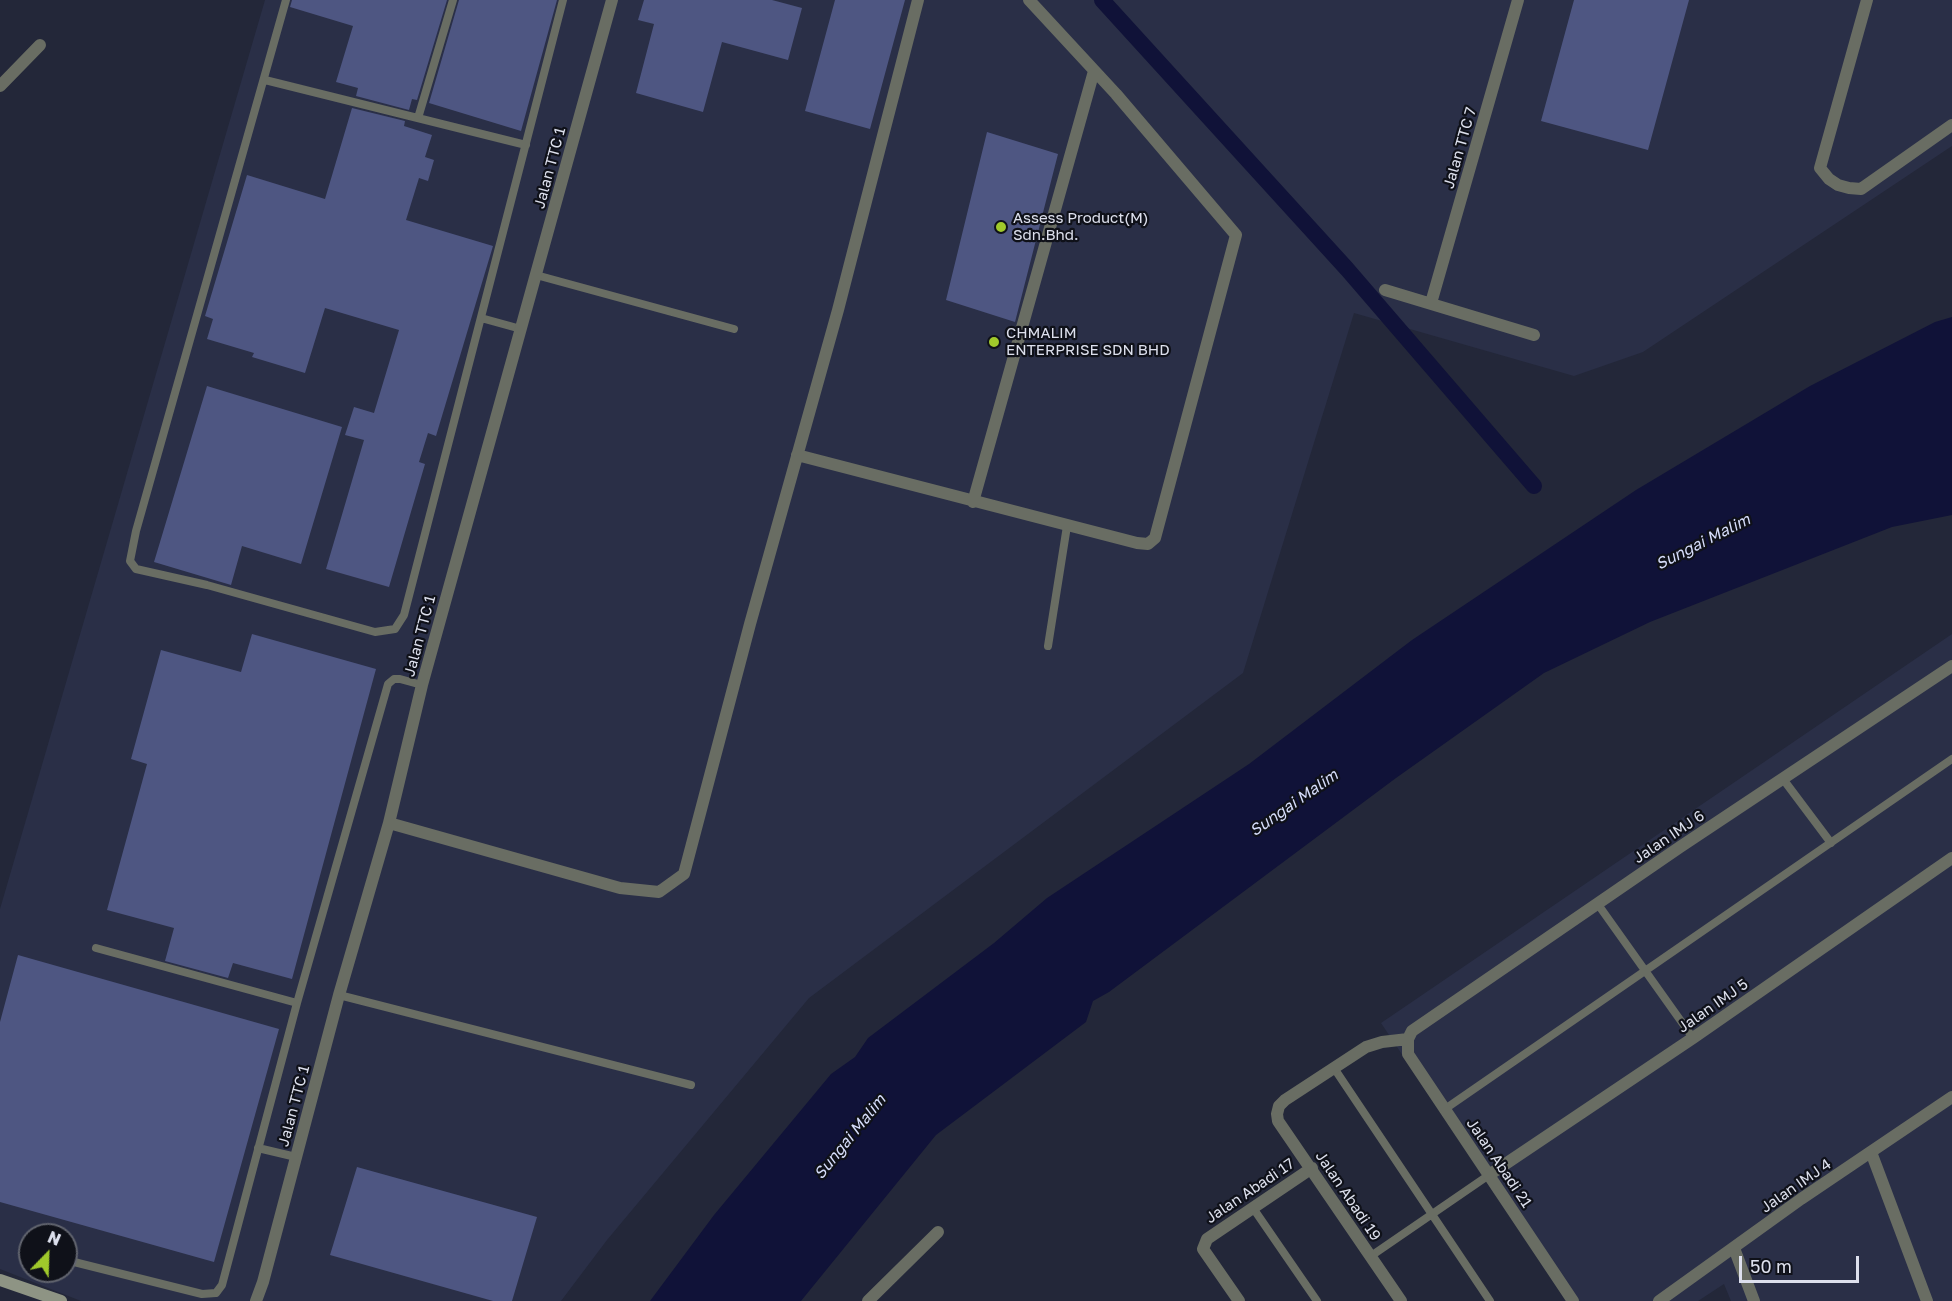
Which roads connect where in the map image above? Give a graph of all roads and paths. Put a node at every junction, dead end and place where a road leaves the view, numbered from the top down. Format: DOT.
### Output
graph roads {
  1 [pos="286,0"];
  2 [pos="453,0"];
  3 [pos="563,0"];
  4 [pos="612,0"];
  5 [pos="918,0"];
  6 [pos="1029,0"];
  7 [pos="1518,0"];
  8 [pos="1867,0"];
  9 [pos="40,45"];
  10 [pos="1094,71"];
  11 [pos="265,80"];
  12 [pos="0,86"];
  13 [pos="418,118"];
  14 [pos="1952,125"];
  15 [pos="525,146"];
  16 [pos="536,275"];
  17 [pos="1385,290"];
  18 [pos="1431,303"];
  19 [pos="481,318"];
  20 [pos="521,329"];
  21 [pos="734,329"];
  22 [pos="1534,335"];
  23 [pos="797,455"];
  24 [pos="973,502"];
  25 [pos="1067,526"];
  26 [pos="1048,646"];
  27 [pos="1952,666"];
  28 [pos="422,685"];
  29 [pos="1952,759"];
  30 [pos="1784,779"];
  31 [pos="389,824"];
  32 [pos="1831,843"];
  33 [pos="1952,858"];
  34 [pos="1597,903"];
  35 [pos="96,948"];
  36 [pos="1645,971"];
  37 [pos="339,995"];
  38 [pos="297,1003"];
  39 [pos="1693,1038"];
  40 [pos="1408,1039"];
  41 [pos="1334,1068"];
  42 [pos="691,1085"];
  43 [pos="1952,1097"];
  44 [pos="1445,1109"];
  45 [pos="258,1148"];
  46 [pos="1871,1152"];
  47 [pos="296,1157"];
  48 [pos="1312,1168"];
  49 [pos="1489,1175"];
  50 [pos="1253,1208"];
  51 [pos="1431,1215"];
  52 [pos="938,1232"];
  53 [pos="1734,1248"];
  54 [pos="1371,1256"];
  55 [pos="78,1263"];
  56 [pos="0,1280"];
  57 [pos="263,1282"];
  58 [pos="61,1301"];
  59 [pos="249,1301"];
  60 [pos="256,1301"];
  61 [pos="262,1301"];
  62 [pos="868,1301"];
  63 [pos="1239,1301"];
  64 [pos="1317,1301"];
  65 [pos="1401,1301"];
  66 [pos="1490,1301"];
  67 [pos="1573,1301"];
  68 [pos="1659,1301"];
  69 [pos="1754,1301"];
  70 [pos="1927,1301"];
  1 -- 11 [label="lane"];
  2 -- 13 [label="lane"];
  3 -- 15 [label="lane"];
  4 -- 16 [label="street, Jalan TTC 1"];
  5 -- 23 [label="street"];
  6 -- 10 [label="street"];
  7 -- 18 [label="street, Jalan TTC 7"];
  8 -- 14 [label="street"];
  9 -- 12 [label="street"];
  10 -- 24 [label="street"];
  10 -- 25 [label="street"];
  11 -- 13 [label="lane"];
  11 -- 19 [label="lane"];
  13 -- 15 [label="lane"];
  15 -- 19 [label="lane"];
  16 -- 20 [label="street, Jalan TTC 1"];
  16 -- 21 [label="lane"];
  17 -- 18 [label="street"];
  18 -- 22 [label="street"];
  19 -- 20 [label="lane"];
  20 -- 28 [label="street, Jalan TTC 1"];
  23 -- 24 [label="street"];
  23 -- 31 [label="street"];
  24 -- 25 [label="street"];
  25 -- 26 [label="lane"];
  27 -- 30 [label="street, Jalan IMJ 6"];
  28 -- 31 [label="street, Jalan TTC 1"];
  28 -- 38 [label="lane"];
  29 -- 32 [label="lane"];
  30 -- 32 [label="lane"];
  30 -- 34 [label="street, Jalan IMJ 6"];
  31 -- 37 [label="street, Jalan TTC 1"];
  32 -- 36 [label="lane"];
  33 -- 39 [label="street, Jalan IMJ 5"];
  34 -- 36 [label="lane"];
  34 -- 40 [label="street, Jalan IMJ 6"];
  35 -- 38 [label="lane"];
  36 -- 39 [label="lane"];
  36 -- 44 [label="lane"];
  37 -- 42 [label="lane"];
  37 -- 47 [label="street, Jalan TTC 1"];
  38 -- 45 [label="lane"];
  39 -- 49 [label="street, Jalan IMJ 5"];
  40 -- 41 [label="street"];
  40 -- 44 [label="street, Jalan Abadi 21"];
  41 -- 48 [label="street, Jalan Abadi 19"];
  41 -- 51 [label="lane"];
  43 -- 46 [label="street, Jalan IMJ 4"];
  44 -- 49 [label="street, Jalan Abadi 21"];
  45 -- 47 [label="lane"];
  45 -- 55 [label="lane"];
  46 -- 53 [label="street, Jalan IMJ 4"];
  46 -- 70 [label="street"];
  47 -- 57 [label="street, Jalan TTC 1"];
  48 -- 50 [label="street, Jalan Abadi 17"];
  48 -- 54 [label="street, Jalan Abadi 19"];
  49 -- 51 [label="lane"];
  49 -- 67 [label="street, Jalan Abadi 21"];
  50 -- 63 [label="street, Jalan Abadi 17"];
  50 -- 64 [label="lane"];
  51 -- 54 [label="lane"];
  51 -- 66 [label="lane"];
  52 -- 62 [label="street"];
  53 -- 68 [label="street, Jalan IMJ 4"];
  53 -- 69 [label="street"];
  54 -- 65 [label="street, Jalan Abadi 19"];
  56 -- 58 [label="main road"];
  57 -- 59 [label="street, Jalan TTC 1"];
  57 -- 60 [label="street, Jalan TTC 1"];
  57 -- 61 [label="street, Jalan TTC 1"];
}
